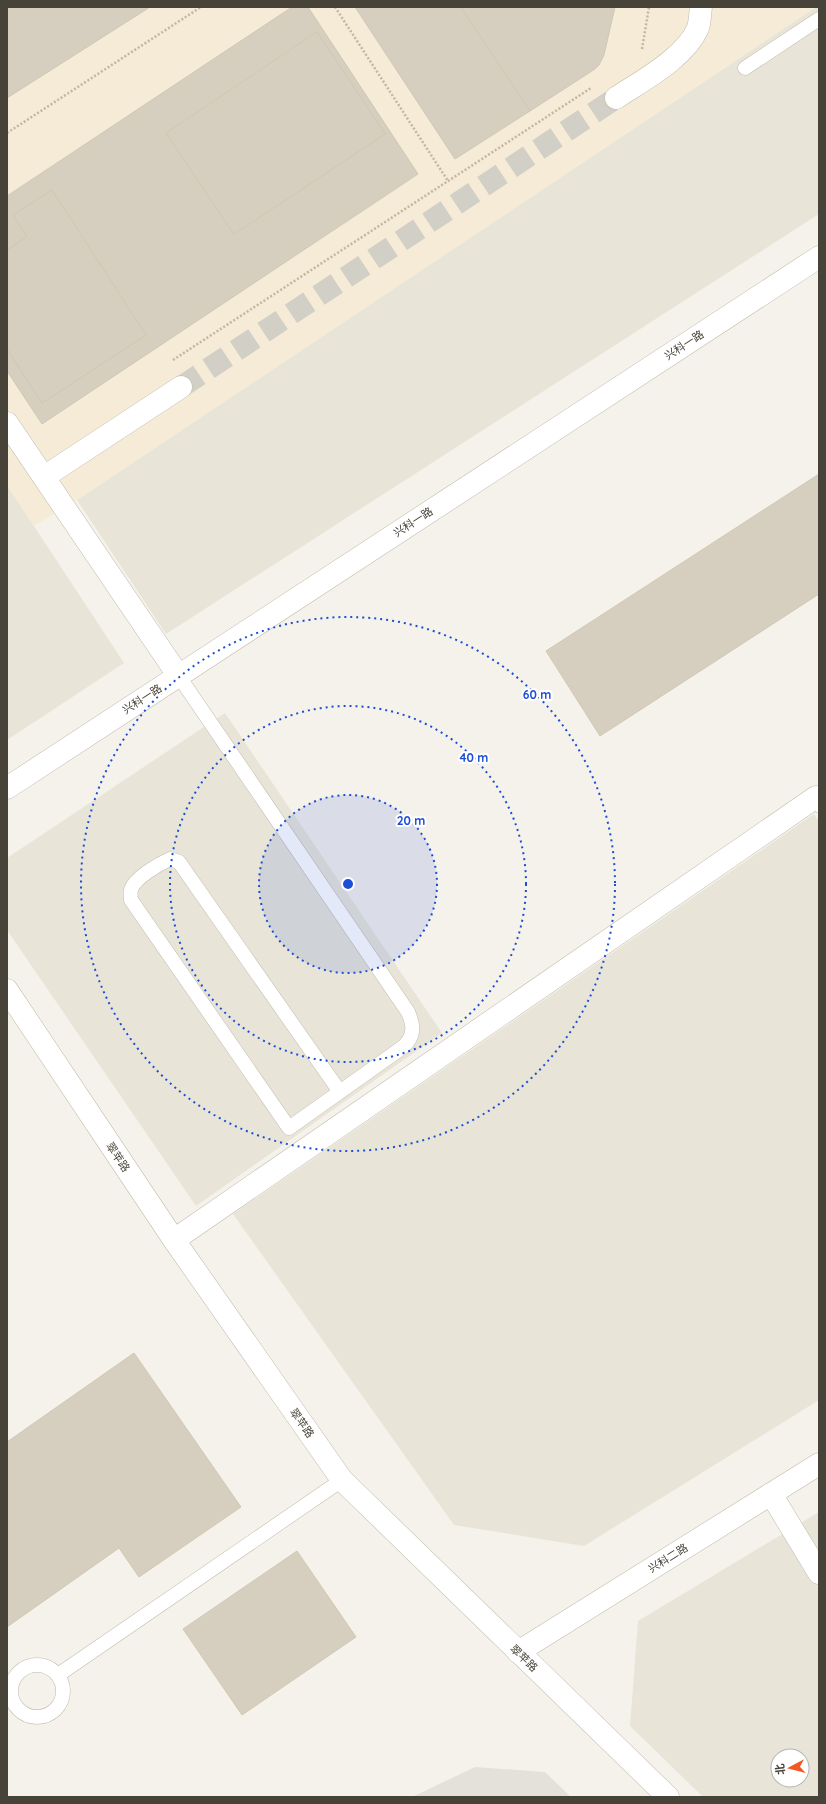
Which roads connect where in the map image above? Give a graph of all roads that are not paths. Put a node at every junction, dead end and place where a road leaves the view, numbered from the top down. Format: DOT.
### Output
graph roads {
  1 [pos="701,7"];
  2 [pos="819,19"];
  3 [pos="745,68"];
  4 [pos="616,98"];
  5 [pos="819,257"];
  6 [pos="181,387"];
  7 [pos="7,423"];
  8 [pos="44,478"];
  9 [pos="178,675"];
  10 [pos="7,788"];
  11 [pos="819,801"];
  12 [pos="7,990"];
  13 [pos="340,1092"];
  14 [pos="174,1240"];
  15 [pos="819,1464"];
  16 [pos="342,1480"];
  17 [pos="771,1494"];
  18 [pos="819,1573"];
  19 [pos="518,1652"];
  20 [pos="58,1675"];
  21 [pos="10,1702"];
  22 [pos="668,1797"];
  1 -- 4 [label="street"];
  2 -- 3 [label="lane"];
  5 -- 9 [label="street, 兴科一路"];
  6 -- 8 [label="street"];
  7 -- 8 [label="street"];
  8 -- 9 [label="street"];
  9 -- 10 [label="street, 兴科一路"];
  9 -- 13 [label="lane"];
  11 -- 14 [label="street"];
  12 -- 14 [label="street, 翠苹路"];
  13 -- 13 [label="lane"];
  14 -- 16 [label="street, 翠苹路"];
  15 -- 17 [label="street, 兴科二路"];
  16 -- 19 [label="street, 翠苹路"];
  16 -- 20 [label="lane"];
  17 -- 18 [label="street"];
  17 -- 19 [label="street, 兴科二路"];
  19 -- 22 [label="street, 翠苹路"];
  20 -- 21 [label="lane"];
  20 -- 21 [label="lane"];
}
